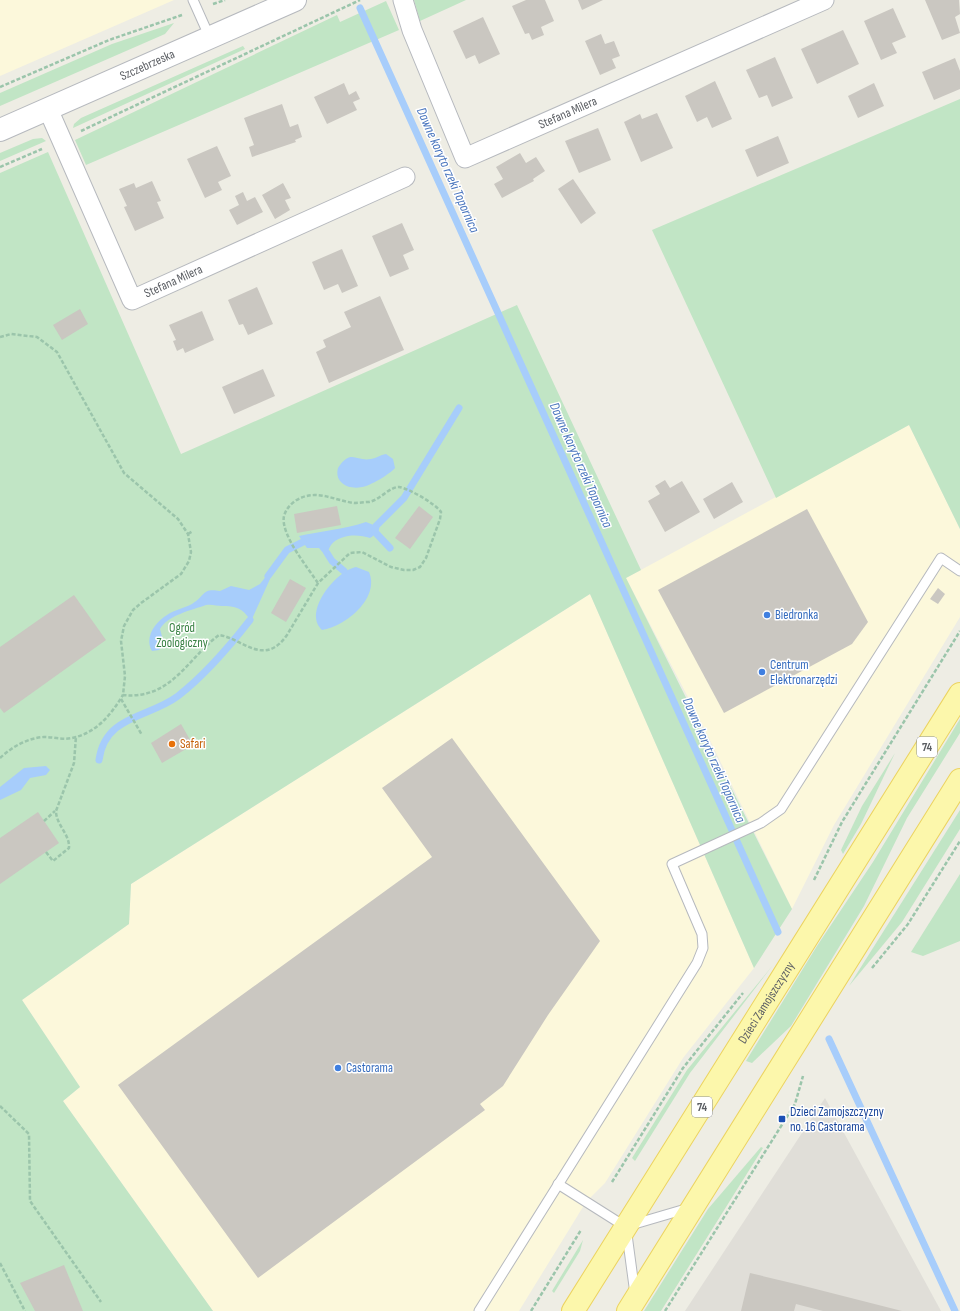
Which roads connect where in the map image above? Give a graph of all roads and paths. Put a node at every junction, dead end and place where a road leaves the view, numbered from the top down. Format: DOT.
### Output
graph roads {
  1 [pos="193,0"];
  2 [pos="225,0"];
  3 [pos="295,0"];
  4 [pos="360,0"];
  5 [pos="403,0"];
  6 [pos="824,0"];
  7 [pos="197,9"];
  8 [pos="210,38"];
  9 [pos="0,87"];
  10 [pos="48,109"];
  11 [pos="0,130"];
  12 [pos="79,131"];
  13 [pos="44,148"];
  14 [pos="0,167"];
  15 [pos="405,177"];
  16 [pos="0,337"];
  17 [pos="193,531"];
  18 [pos="188,534"];
  19 [pos="960,571"];
  20 [pos="318,583"];
  21 [pos="960,631"];
  22 [pos="960,694"];
  23 [pos="122,697"];
  24 [pos="142,735"];
  25 [pos="76,736"];
  26 [pos="0,758"];
  27 [pos="960,780"];
  28 [pos="56,810"];
  29 [pos="44,821"];
  30 [pos="960,841"];
  31 [pos="46,852"];
  32 [pos="810,887"];
  33 [pos="868,972"];
  34 [pos="748,988"];
  35 [pos="806,1069"];
  36 [pos="0,1106"];
  37 [pos="612,1182"];
  38 [pos="558,1184"];
  39 [pos="693,1207"];
  40 [pos="626,1227"];
  41 [pos="581,1230"];
  42 [pos="0,1263"];
  43 [pos="101,1302"];
  44 [pos="632,1305"];
  45 [pos="25,1311"];
  46 [pos="479,1311"];
  47 [pos="531,1311"];
  48 [pos="573,1311"];
  49 [pos="665,1311"];
  1 -- 7 [label="lane"];
  2 -- 7 [label="path"];
  3 -- 8 [label="street, Szczebrzeska"];
  4 -- 12 [label="path"];
  5 -- 6 [label="street, Stefana Milera"];
  7 -- 8 [label="lane"];
  7 -- 9 [label="path"];
  8 -- 10 [label="street, Szczebrzeska"];
  10 -- 11 [label="street, Szczebrzeska"];
  10 -- 15 [label="street, Stefana Milera"];
  13 -- 14 [label="path"];
  16 -- 18 [label="path"];
  17 -- 18 [label="path"];
  18 -- 23 [label="path"];
  19 -- 38 [label="lane"];
  20 -- 20 [label="path"];
  20 -- 23 [label="path"];
  21 -- 32 [label="path"];
  22 -- 40 [label="main road, Dzieci Zamojszczyzny / 74"];
  23 -- 24 [label="path"];
  23 -- 25 [label="path"];
  25 -- 26 [label="path"];
  25 -- 28 [label="path"];
  27 -- 39 [label="main road"];
  28 -- 29 [label="path"];
  28 -- 31 [label="path"];
  30 -- 33 [label="path"];
  34 -- 37 [label="path"];
  35 -- 49 [label="path"];
  36 -- 43 [label="path"];
  38 -- 40 [label="lane"];
  38 -- 46 [label="lane"];
  39 -- 40 [label="lane"];
  39 -- 44 [label="main road"];
  40 -- 44 [label="lane"];
  40 -- 48 [label="main road, Dzieci Zamojszczyzny / 74"];
  41 -- 47 [label="path"];
  42 -- 45 [label="path"];
}
